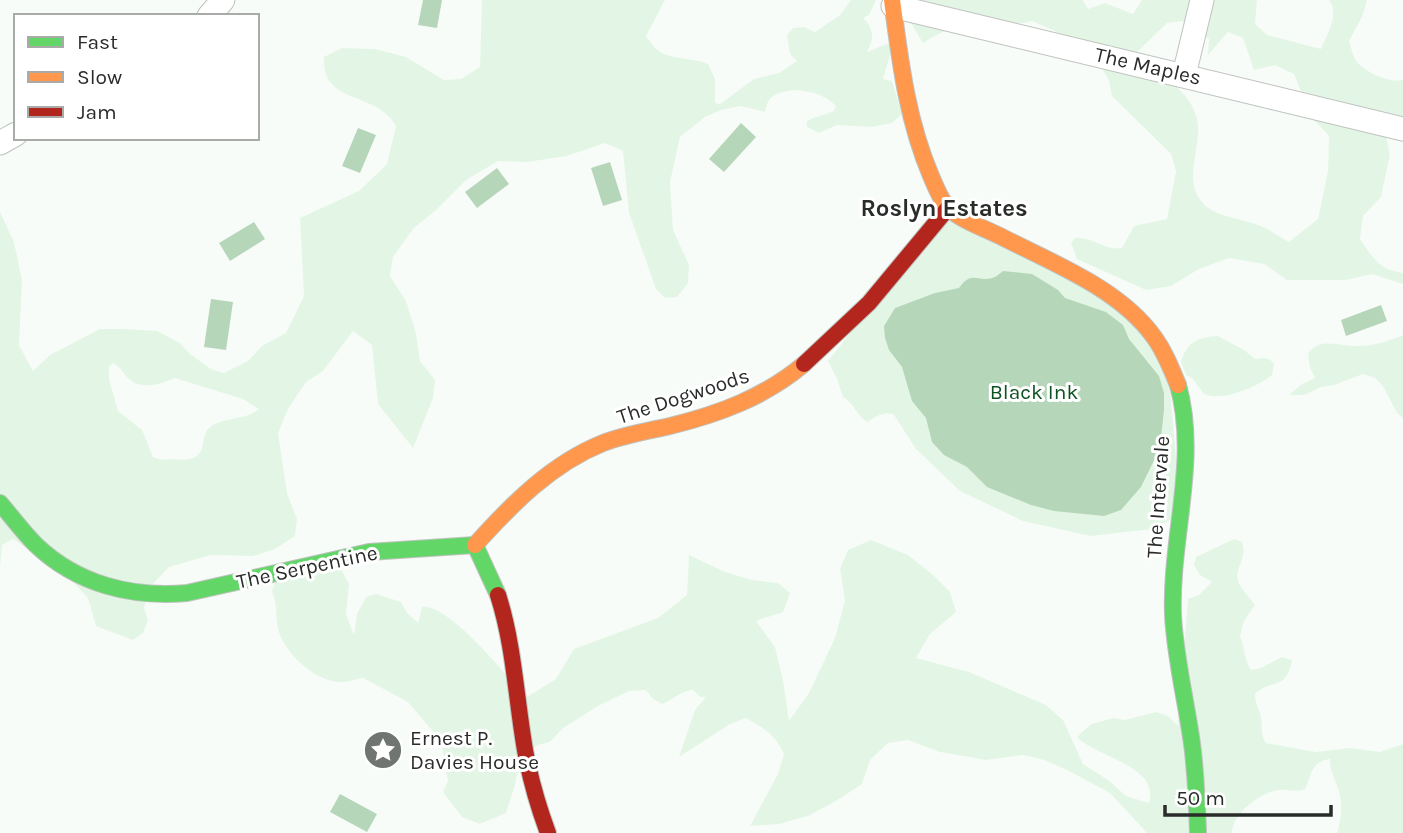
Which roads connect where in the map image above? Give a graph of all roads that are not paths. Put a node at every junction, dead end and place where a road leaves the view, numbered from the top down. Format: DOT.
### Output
graph roads {
  1 [pos="223,0"];
  2 [pos="1202,0"];
  3 [pos="892,3"];
  4 [pos="211,14"];
  5 [pos="1184,75"];
  6 [pos="1403,129"];
  7 [pos="948,208"];
  8 [pos="0,503"];
  9 [pos="475,545"];
  10 [pos="548,833"];
  11 [pos="1198,833"];
  1 -- 4 [label="street"];
  2 -- 5 [label="street"];
  3 -- 5 [label="street, The Maples"];
  3 -- 7 [label="street"];
  5 -- 6 [label="street, The Maples"];
  7 -- 9 [label="street, The Dogwoods"];
  7 -- 11 [label="street, The Intervale"];
  8 -- 9 [label="street, The Serpentine"];
  9 -- 10 [label="street"];
}
